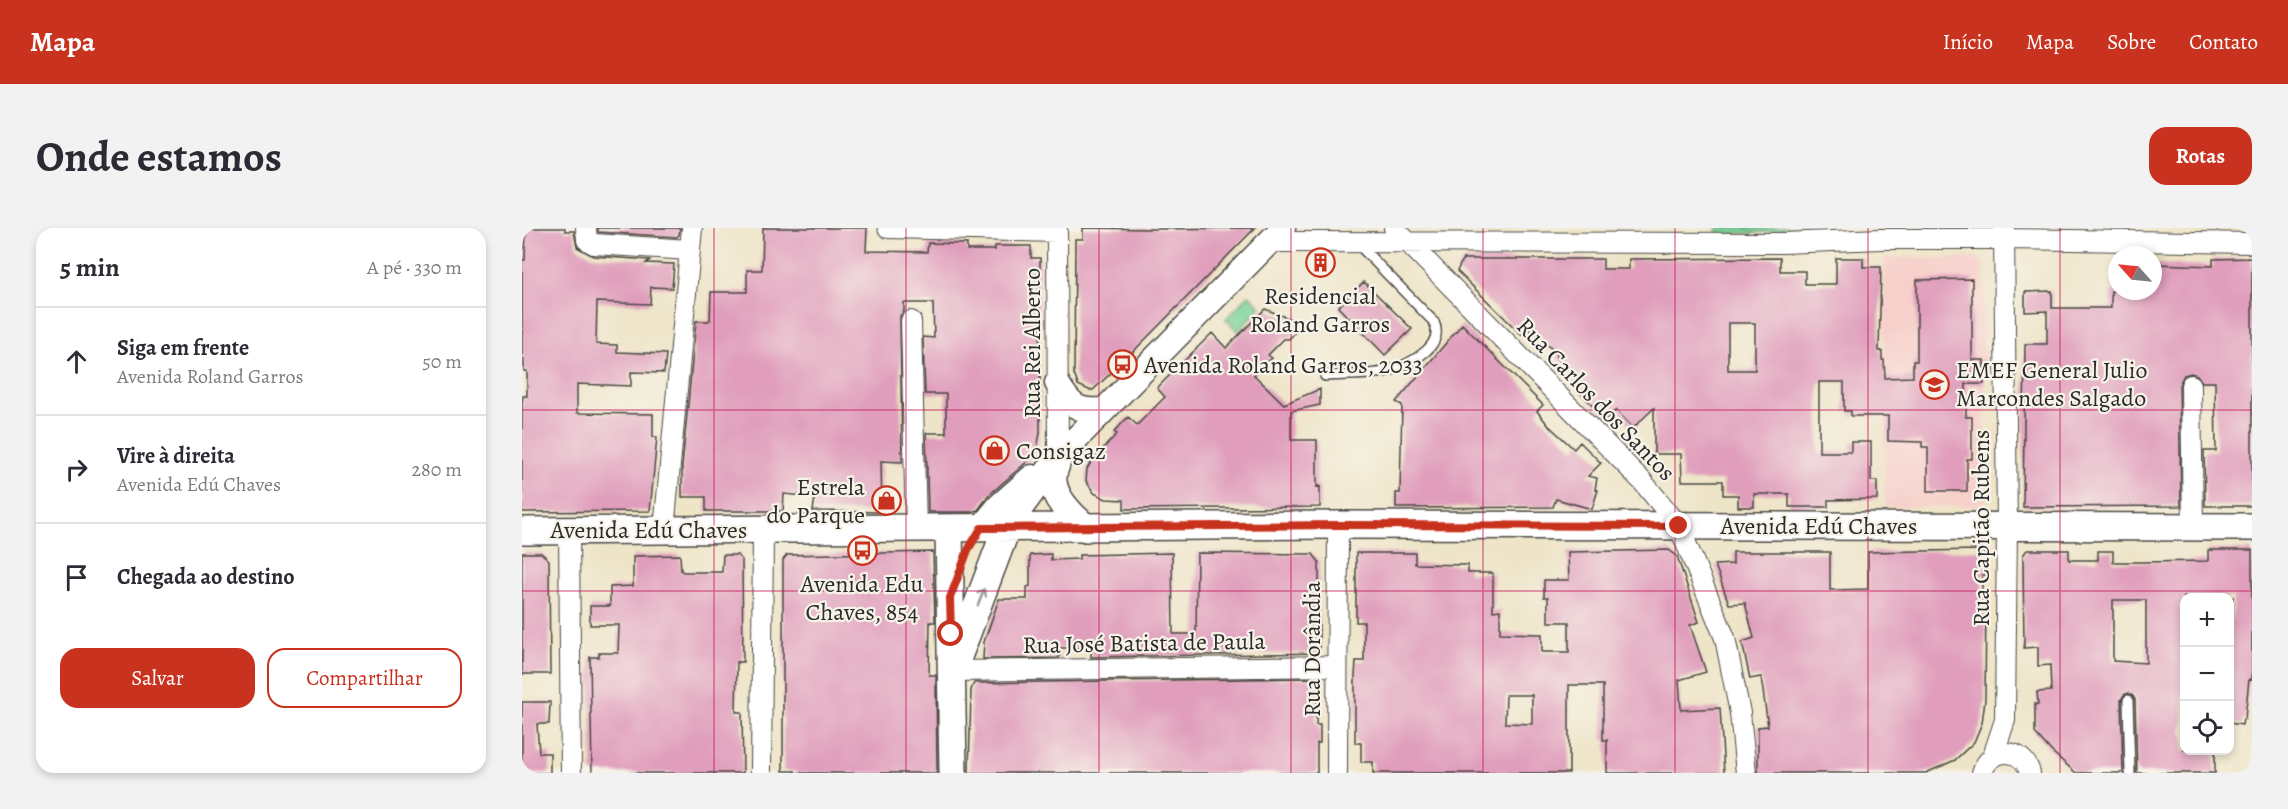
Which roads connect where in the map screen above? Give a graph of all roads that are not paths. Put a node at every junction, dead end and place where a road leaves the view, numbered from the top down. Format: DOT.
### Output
graph roads {
  1 [pos="586,228"];
  2 [pos="692,228"];
  3 [pos="888,228"];
  4 [pos="1394,228"];
  5 [pos="1853,228"];
  6 [pos="2191,228"];
  7 [pos="1057,230"];
  8 [pos="2005,233"];
  9 [pos="1276,235"];
  10 [pos="1881,239"];
  11 [pos="1355,241"];
  12 [pos="1408,242"];
  13 [pos="2166,242"];
  14 [pos="2252,243"];
  15 [pos="690,250"];
  16 [pos="911,321"];
  17 [pos="1325,376"];
  18 [pos="1057,383"];
  19 [pos="2191,385"];
  20 [pos="1104,410"];
  21 [pos="1058,457"];
  22 [pos="1338,525"];
  23 [pos="1679,526"];
  24 [pos="1007,527"];
  25 [pos="2007,527"];
  26 [pos="2193,527"];
  27 [pos="2252,527"];
  28 [pos="916,528"];
  29 [pos="949,528"];
  30 [pos="981,528"];
  31 [pos="1086,528"];
  32 [pos="764,529"];
  33 [pos="664,530"];
  34 [pos="522,531"];
  35 [pos="569,531"];
  36 [pos="950,598"];
  37 [pos="1336,666"];
  38 [pos="953,671"];
  39 [pos="2128,699"];
  40 [pos="2005,720"];
  41 [pos="1983,767"];
  42 [pos="2028,769"];
  43 [pos="571,773"];
  44 [pos="761,773"];
  45 [pos="953,773"];
  46 [pos="1337,773"];
  47 [pos="1746,773"];
  48 [pos="2130,773"];
  1 -- 15 [label="street"];
  2 -- 15 [label="street"];
  3 -- 7 [label="street"];
  4 -- 12 [label="street, Rua Carlos dos Santos"];
  5 -- 10 [label="street"];
  6 -- 13 [label="street"];
  7 -- 18 [label="street, Rua Rei Alberto"];
  8 -- 10 [label="street"];
  8 -- 13 [label="street"];
  8 -- 25 [label="street, Rua Capitão Rubens"];
  9 -- 11 [label="street"];
  9 -- 20 [label="street"];
  10 -- 12 [label="street"];
  11 -- 12 [label="street"];
  11 -- 17 [label="lane"];
  12 -- 23 [label="street, Rua Carlos dos Santos"];
  13 -- 14 [label="street"];
  15 -- 33 [label="street"];
  16 -- 28 [label="street"];
  18 -- 20 [label="street"];
  18 -- 21 [label="street, Rua Rei Alberto"];
  19 -- 26 [label="street"];
  20 -- 21 [label="street"];
  21 -- 24 [label="street"];
  21 -- 30 [label="street"];
  21 -- 31 [label="main road"];
  22 -- 23 [label="main road, Avenida Edú Chaves"];
  22 -- 31 [label="main road, Avenida Edú Chaves"];
  22 -- 37 [label="street, Rua Dorândia"];
  23 -- 25 [label="main road, Avenida Edú Chaves"];
  23 -- 47 [label="street, Rua Carlos dos Santos"];
  24 -- 30 [label="main road, Avenida Edú Chaves"];
  24 -- 31 [label="main road, Avenida Edú Chaves"];
  38 -- 24 [label="main road, one-way"];
  25 -- 26 [label="main road, Avenida Edú Chaves"];
  25 -- 40 [label="street, Rua Capitão Rubens"];
  26 -- 27 [label="main road, Avenida Edú Chaves"];
  28 -- 29 [label="main road, Avenida Edú Chaves"];
  28 -- 32 [label="main road, Avenida Edú Chaves"];
  29 -- 30 [label="main road, Avenida Edú Chaves"];
  29 -- 36 [label="main road"];
  30 -- 36 [label="main road"];
  32 -- 33 [label="main road, Avenida Edú Chaves"];
  32 -- 44 [label="street"];
  33 -- 35 [label="main road, Avenida Edú Chaves"];
  34 -- 35 [label="main road, Avenida Edú Chaves"];
  35 -- 43 [label="street"];
  36 -- 38 [label="main road"];
  37 -- 38 [label="street, Rua José Batista de Paula"];
  37 -- 46 [label="street, Rua Dorândia"];
  38 -- 45 [label="main road"];
  39 -- 48 [label="lane"];
  40 -- 41 [label="street, Rua Capitão Rubens"];
  40 -- 42 [label="street, Rua Capitão Rubens"];
  41 -- 42 [label="street"];
}
